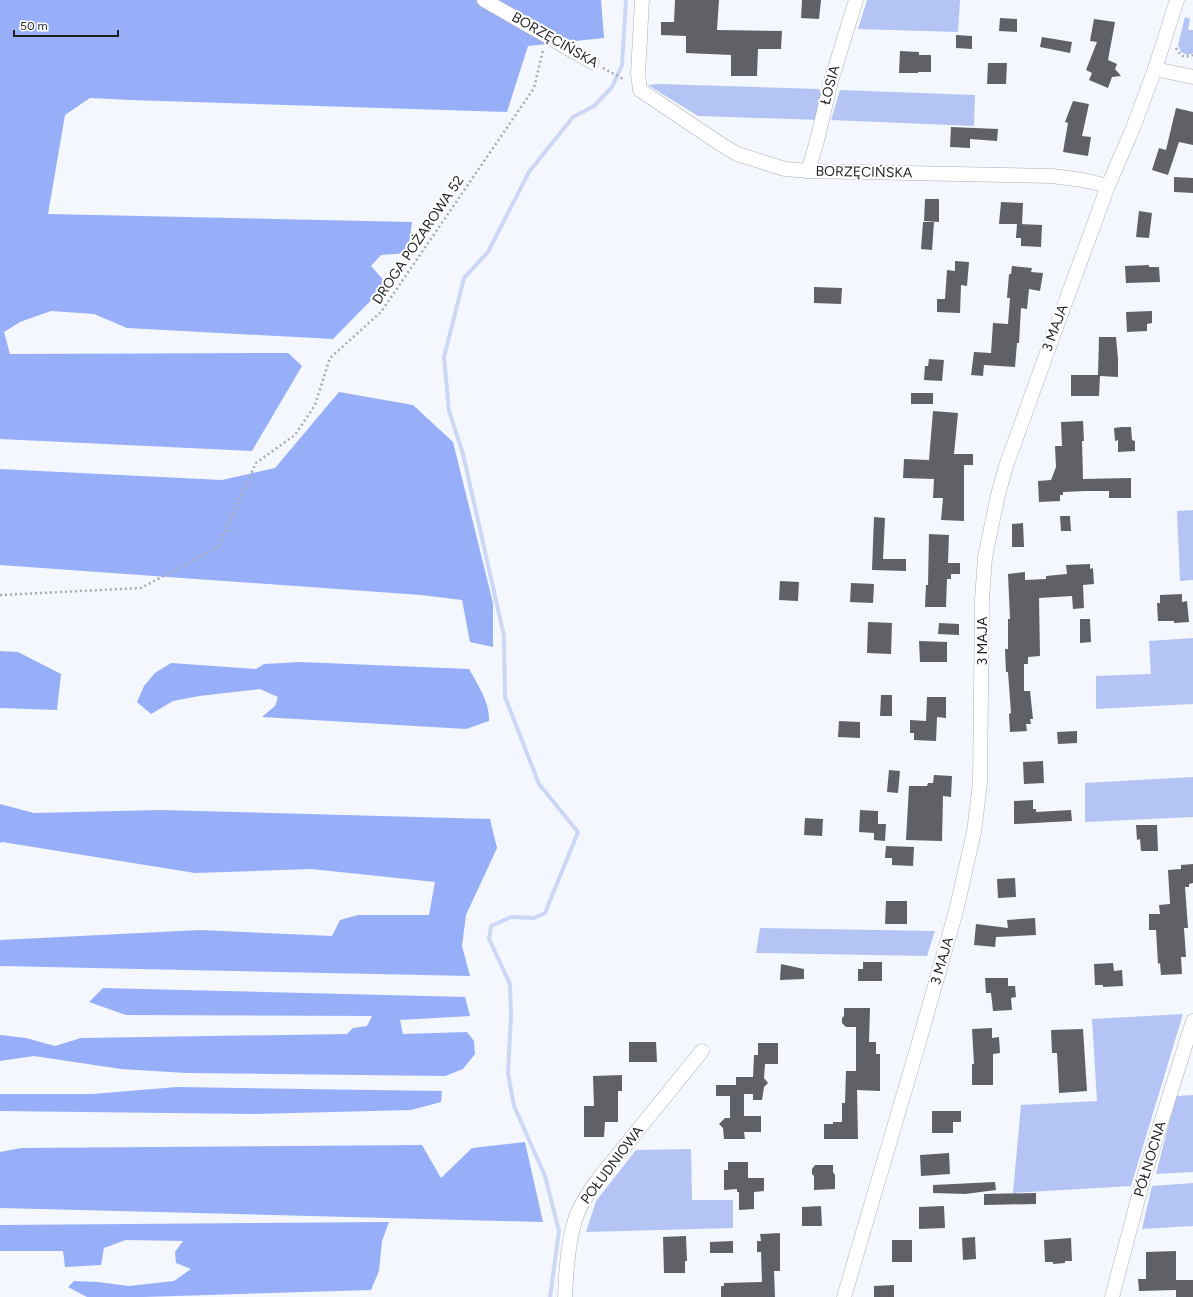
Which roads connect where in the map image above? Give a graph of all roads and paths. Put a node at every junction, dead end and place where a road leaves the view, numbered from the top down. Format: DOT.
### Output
graph roads {
  1 [pos="484,0"];
  2 [pos="642,0"];
  3 [pos="856,0"];
  4 [pos="1177,0"];
  5 [pos="547,36"];
  6 [pos="1165,38"];
  7 [pos="1193,55"];
  8 [pos="592,62"];
  9 [pos="1193,68"];
  10 [pos="1154,69"];
  11 [pos="1176,73"];
  12 [pos="1193,77"];
  13 [pos="625,80"];
  14 [pos="808,171"];
  15 [pos="1108,186"];
  16 [pos="0,595"];
  17 [pos="1193,1021"];
  18 [pos="702,1051"];
  19 [pos="565,1297"];
  20 [pos="844,1297"];
  21 [pos="1112,1297"];
  1 -- 5 [label="street, BORZĘCIŃSKA"];
  2 -- 14 [label="street, BORZĘCIŃSKA"];
  3 -- 14 [label="street, ŁOSIA"];
  4 -- 6 [label="street, 3 MAJA"];
  5 -- 8 [label="street, BORZĘCIŃSKA"];
  5 -- 16 [label="path, DROGA POŻAROWA 52"];
  6 -- 7 [label="path"];
  6 -- 10 [label="street, 3 MAJA"];
  8 -- 13 [label="path, BORZĘCIŃSKA"];
  9 -- 11 [label="street"];
  10 -- 11 [label="street"];
  10 -- 15 [label="street, 3 MAJA"];
  11 -- 12 [label="street"];
  14 -- 15 [label="street, BORZĘCIŃSKA"];
  15 -- 20 [label="street, 3 MAJA"];
  17 -- 21 [label="street, PÓŁNOCNA"];
  18 -- 19 [label="street, POŁUDNIOWA"];
}
